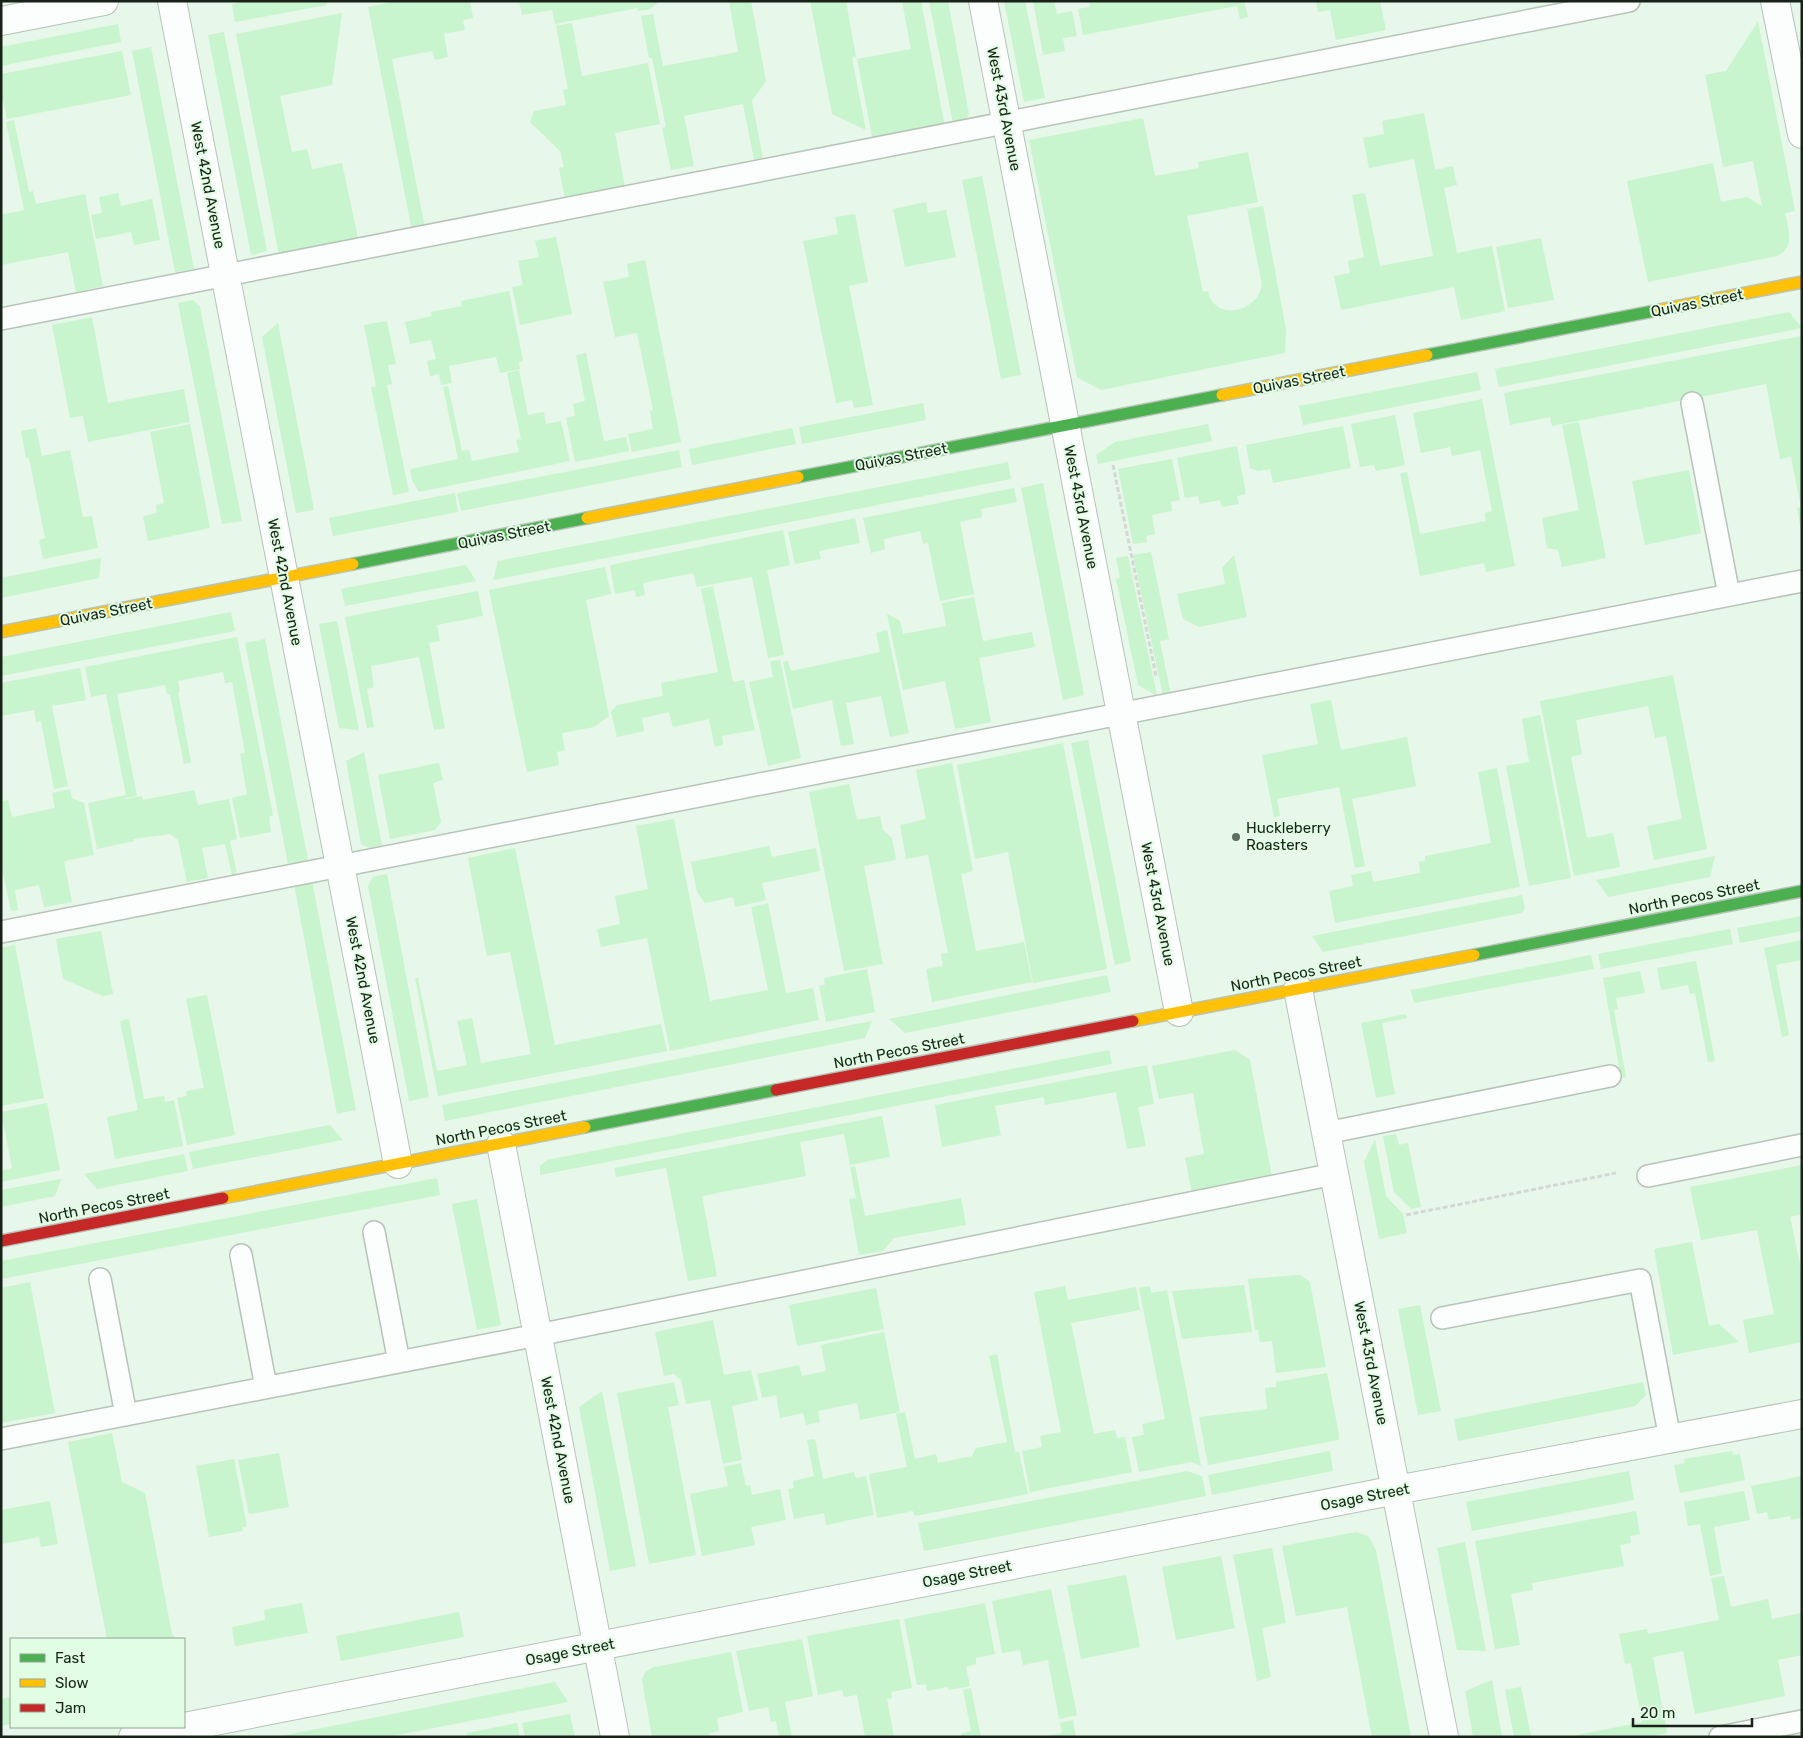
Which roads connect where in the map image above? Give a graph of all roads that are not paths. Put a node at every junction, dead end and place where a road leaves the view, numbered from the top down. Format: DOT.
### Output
graph roads {
  1 [pos="104,1"];
  2 [pos="172,1"];
  3 [pos="983,1"];
  4 [pos="1629,1"];
  5 [pos="1775,1"];
  6 [pos="1,21"];
  7 [pos="1795,67"];
  8 [pos="1006,123"];
  9 [pos="1802,134"];
  10 [pos="226,275"];
  11 [pos="1802,282"];
  12 [pos="1,319"];
  13 [pos="1692,403"];
  14 [pos="1065,426"];
  15 [pos="284,577"];
  16 [pos="1802,581"];
  17 [pos="1728,596"];
  18 [pos="1,632"];
  19 [pos="1122,714"];
  20 [pos="340,866"];
  21 [pos="1802,891"];
  22 [pos="1,932"];
  23 [pos="1298,989"];
  24 [pos="1179,1012"];
  25 [pos="1610,1076"];
  26 [pos="1326,1132"];
  27 [pos="501,1144"];
  28 [pos="1802,1145"];
  29 [pos="398,1164"];
  30 [pos="1334,1174"];
  31 [pos="1648,1176"];
  32 [pos="374,1232"];
  33 [pos="1,1241"];
  34 [pos="241,1255"];
  35 [pos="100,1279"];
  36 [pos="1442,1318"];
  37 [pos="538,1335"];
  38 [pos="399,1362"];
  39 [pos="266,1388"];
  40 [pos="1802,1414"];
  41 [pos="126,1415"];
  42 [pos="1,1439"];
  43 [pos="1670,1439"];
  44 [pos="1396,1490"];
  45 [pos="597,1646"];
  46 [pos="1802,1721"];
  47 [pos="185,1727"];
  48 [pos="179,1728"];
  49 [pos="133,1737"];
  50 [pos="614,1737"];
  51 [pos="1444,1737"];
  52 [pos="1720,1737"];
  1 -- 6 [label="street"];
  2 -- 10 [label="street, West 42nd Avenue"];
  3 -- 8 [label="street, West 43rd Avenue"];
  4 -- 8 [label="lane"];
  5 -- 7 [label="street"];
  7 -- 9 [label="street"];
  8 -- 10 [label="lane"];
  8 -- 14 [label="street, West 43rd Avenue"];
  10 -- 12 [label="lane"];
  10 -- 15 [label="street, West 42nd Avenue"];
  11 -- 14 [label="main road, Quivas Street"];
  13 -- 17 [label="lane"];
  14 -- 15 [label="main road, Quivas Street"];
  14 -- 19 [label="street, West 43rd Avenue"];
  15 -- 18 [label="main road, Quivas Street"];
  15 -- 20 [label="street, West 42nd Avenue"];
  16 -- 17 [label="lane"];
  17 -- 19 [label="lane"];
  19 -- 20 [label="lane"];
  19 -- 24 [label="street, West 43rd Avenue"];
  20 -- 22 [label="lane"];
  20 -- 29 [label="street, West 42nd Avenue"];
  21 -- 23 [label="main road, North Pecos Street"];
  23 -- 24 [label="main road, North Pecos Street"];
  23 -- 26 [label="street, West 43rd Avenue"];
  24 -- 27 [label="main road, North Pecos Street"];
  25 -- 26 [label="lane"];
  26 -- 30 [label="street, West 43rd Avenue"];
  27 -- 29 [label="main road, North Pecos Street"];
  27 -- 37 [label="street, West 42nd Avenue"];
  28 -- 31 [label="lane"];
  29 -- 33 [label="main road, North Pecos Street"];
  30 -- 37 [label="lane"];
  30 -- 44 [label="street, West 43rd Avenue"];
  32 -- 38 [label="lane"];
  34 -- 39 [label="lane"];
  35 -- 41 [label="lane"];
  36 -- 43 [label="lane"];
  37 -- 38 [label="lane"];
  37 -- 45 [label="street, West 42nd Avenue"];
  38 -- 39 [label="lane"];
  39 -- 41 [label="lane"];
  40 -- 43 [label="street, Osage Street"];
  41 -- 42 [label="lane"];
  43 -- 44 [label="street, Osage Street"];
  44 -- 45 [label="street, Osage Street"];
  44 -- 51 [label="street, West 43rd Avenue"];
  45 -- 47 [label="street, Osage Street"];
  45 -- 50 [label="street, West 42nd Avenue"];
  46 -- 52 [label="lane"];
  48 -- 49 [label="street, Osage Street"];
}
